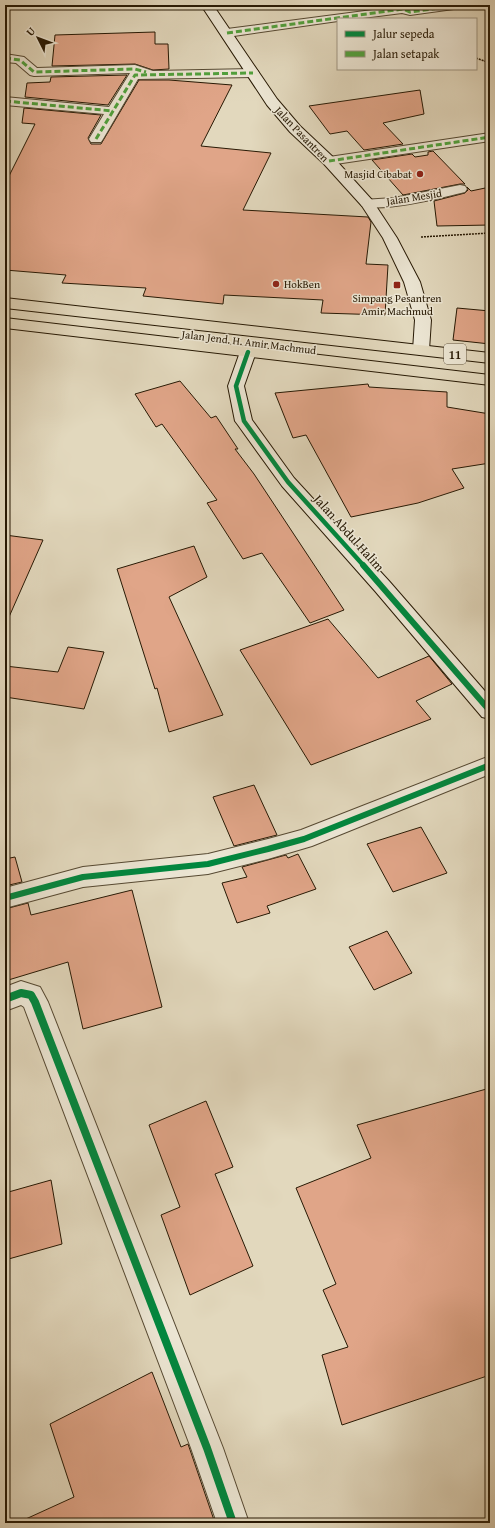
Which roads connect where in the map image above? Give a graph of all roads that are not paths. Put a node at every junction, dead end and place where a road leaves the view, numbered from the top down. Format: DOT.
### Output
graph roads {
  1 [pos="207,5"];
  2 [pos="461,5"];
  3 [pos="227,33"];
  4 [pos="5,58"];
  5 [pos="253,73"];
  6 [pos="154,74"];
  7 [pos="5,101"];
  8 [pos="113,111"];
  9 [pos="490,137"];
  10 [pos="96,139"];
  11 [pos="329,161"];
  12 [pos="460,189"];
  13 [pos="367,203"];
  14 [pos="5,303"];
  15 [pos="5,323"];
  16 [pos="421,350"];
  17 [pos="248,352"];
  18 [pos="490,358"];
  19 [pos="490,380"];
  20 [pos="490,711"];
  21 [pos="490,765"];
  22 [pos="5,898"];
  23 [pos="5,999"];
  24 [pos="232,1523"];
  1 -- 3 [label="street, Jalan Pasantren"];
  2 -- 3 [label="street"];
  3 -- 5 [label="street, Jalan Pasantren"];
  4 -- 6 [label="street"];
  5 -- 6 [label="street"];
  5 -- 11 [label="street, Jalan Pasantren"];
  6 -- 8 [label="street"];
  7 -- 8 [label="street"];
  8 -- 10 [label="street"];
  9 -- 11 [label="street"];
  11 -- 13 [label="street, Jalan Pasantren"];
  12 -- 13 [label="street, Jalan Mesjid"];
  13 -- 16 [label="street, Jalan Pasantren"];
  14 -- 16 [label="highway, Jalan Jend. H. Amir Machmud / 11"];
  15 -- 17 [label="highway, Jalan Jend. H. Amir Machmud / 11"];
  16 -- 18 [label="highway, Jalan Jend. H. Amir Machmud / 11"];
  17 -- 19 [label="highway, Jalan Jend. H. Amir Machmud / 11"];
  17 -- 20 [label="street, Jalan Abdul Halim"];
  21 -- 22 [label="street"];
  23 -- 24 [label="street"];
}
